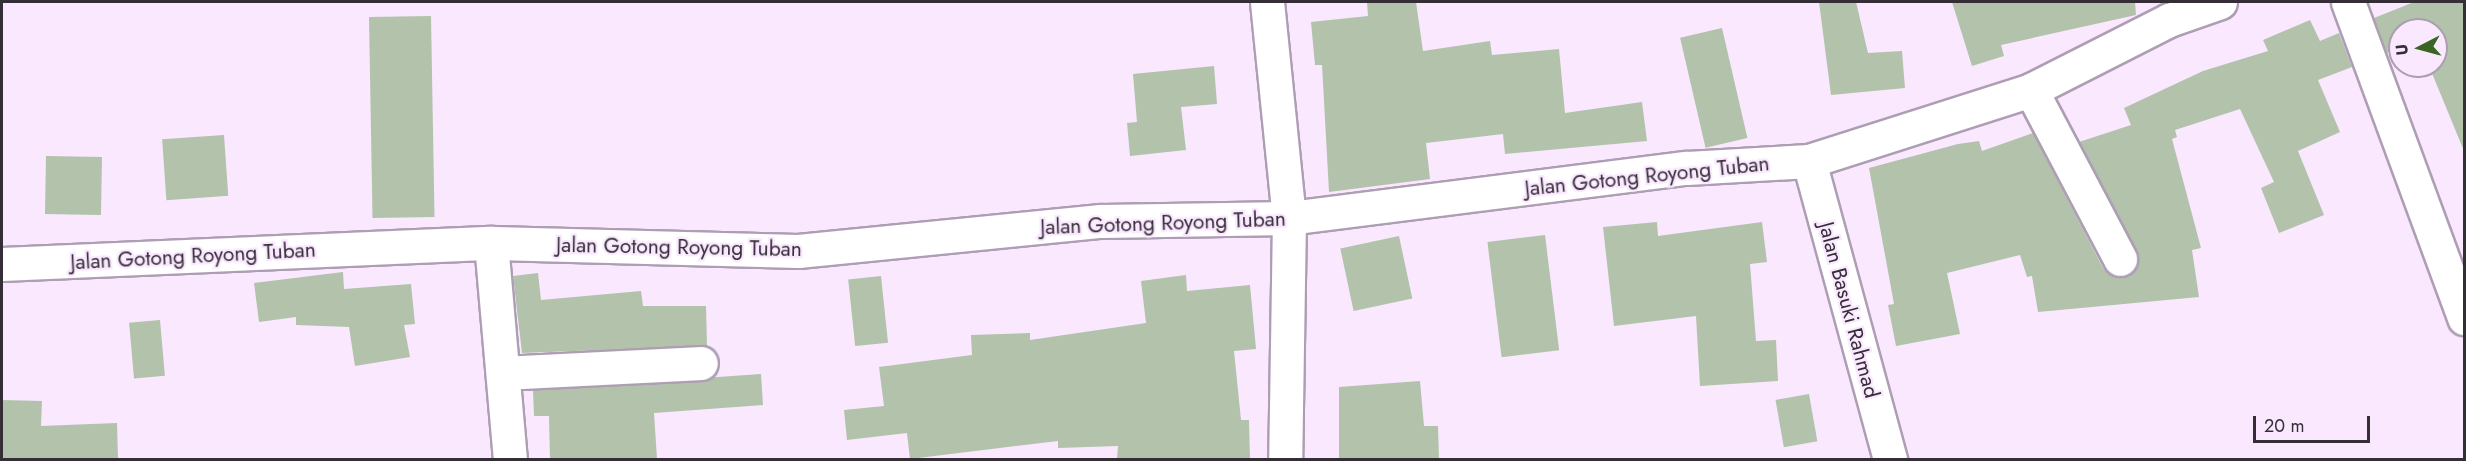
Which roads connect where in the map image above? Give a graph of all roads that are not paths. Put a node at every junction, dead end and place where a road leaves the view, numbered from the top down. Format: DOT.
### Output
graph roads {
  1 [pos="1267,2"];
  2 [pos="2220,2"];
  3 [pos="2348,2"];
  4 [pos="2166,11"];
  5 [pos="2031,90"];
  6 [pos="1809,161"];
  7 [pos="1289,218"];
  8 [pos="492,243"];
  9 [pos="2120,259"];
  10 [pos="2,264"];
  11 [pos="2464,318"];
  12 [pos="701,363"];
  13 [pos="503,374"];
  14 [pos="510,459"];
  15 [pos="1285,459"];
  16 [pos="1890,459"];
  1 -- 7 [label="street"];
  2 -- 4 [label="street, Jalan Gotong Royong Tuban"];
  3 -- 11 [label="street"];
  4 -- 5 [label="street, Jalan Gotong Royong Tuban"];
  5 -- 6 [label="street, Jalan Gotong Royong Tuban"];
  5 -- 9 [label="street"];
  6 -- 7 [label="street, Jalan Gotong Royong Tuban"];
  6 -- 16 [label="street, Jalan Basuki Rahmad"];
  7 -- 8 [label="street, Jalan Gotong Royong Tuban"];
  7 -- 15 [label="street"];
  8 -- 10 [label="street, Jalan Gotong Royong Tuban"];
  8 -- 13 [label="street"];
  12 -- 13 [label="street"];
  13 -- 14 [label="street"];
}
